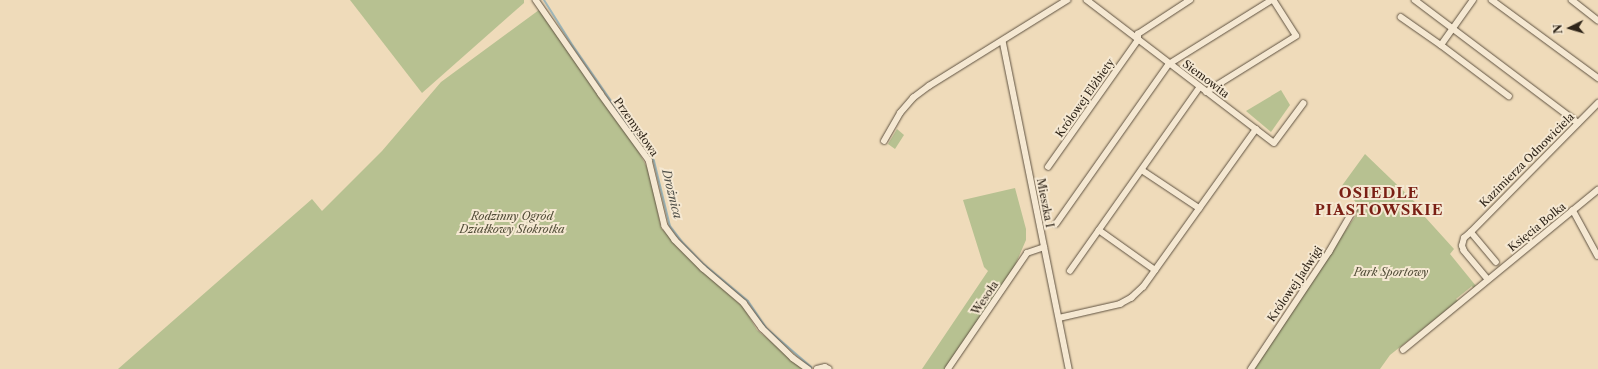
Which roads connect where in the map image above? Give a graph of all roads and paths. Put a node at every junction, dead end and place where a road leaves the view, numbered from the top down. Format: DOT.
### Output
graph roads {
  1 [pos="536,0"];
  2 [pos="1067,0"];
  3 [pos="1086,0"];
  4 [pos="1190,0"];
  5 [pos="1273,0"];
  6 [pos="1416,0"];
  7 [pos="1473,0"];
  8 [pos="1492,0"];
  9 [pos="1572,0"];
  10 [pos="1401,17"];
  11 [pos="1598,20"];
  12 [pos="1453,28"];
  13 [pos="1138,40"];
  14 [pos="1002,41"];
  15 [pos="1441,45"];
  16 [pos="1169,64"];
  17 [pos="1598,78"];
  18 [pos="1200,88"];
  19 [pos="1206,92"];
  20 [pos="1509,96"];
  21 [pos="1598,103"];
  22 [pos="1304,104"];
  23 [pos="1578,123"];
  24 [pos="1256,129"];
  25 [pos="884,141"];
  26 [pos="1048,167"];
  27 [pos="1142,170"];
  28 [pos="1598,190"];
  29 [pos="1199,208"];
  30 [pos="1354,209"];
  31 [pos="1574,210"];
  32 [pos="1056,224"];
  33 [pos="1100,230"];
  34 [pos="1471,232"];
  35 [pos="1044,248"];
  36 [pos="1598,256"];
  37 [pos="1496,262"];
  38 [pos="1155,270"];
  39 [pos="1070,271"];
  40 [pos="1488,280"];
  41 [pos="1059,318"];
  42 [pos="1403,350"];
  43 [pos="808,369"];
  44 [pos="817,369"];
  45 [pos="829,369"];
  46 [pos="948,369"];
  47 [pos="1069,369"];
  48 [pos="1251,369"];
  1 -- 43 [label="street, Przemysłowa"];
  2 -- 14 [label="street"];
  3 -- 13 [label="street, Siemowita"];
  4 -- 13 [label="street, Królowej Elżbiety"];
  5 -- 16 [label="street"];
  5 -- 19 [label="street"];
  6 -- 12 [label="street"];
  7 -- 12 [label="street"];
  8 -- 17 [label="street"];
  9 -- 11 [label="street"];
  10 -- 15 [label="street"];
  12 -- 15 [label="street"];
  12 -- 23 [label="street"];
  13 -- 16 [label="street, Siemowita"];
  13 -- 26 [label="street, Królowej Elżbiety"];
  14 -- 25 [label="street"];
  14 -- 35 [label="street, Mieszka I"];
  15 -- 20 [label="street"];
  16 -- 18 [label="street, Siemowita"];
  16 -- 32 [label="street"];
  18 -- 19 [label="street, Siemowita"];
  18 -- 27 [label="street"];
  19 -- 24 [label="street, Siemowita"];
  21 -- 23 [label="street, Kazimierza Odnowiciela"];
  22 -- 24 [label="street, Siemowita"];
  23 -- 34 [label="street, Kazimierza Odnowiciela"];
  24 -- 29 [label="street"];
  27 -- 29 [label="street"];
  27 -- 33 [label="street"];
  28 -- 31 [label="street, Księcia Bolka"];
  29 -- 38 [label="street"];
  30 -- 48 [label="street, Królowej Jadwigi"];
  31 -- 36 [label="street"];
  31 -- 40 [label="street, Księcia Bolka"];
  33 -- 38 [label="street"];
  33 -- 39 [label="street"];
  34 -- 37 [label="street"];
  34 -- 40 [label="street"];
  35 -- 41 [label="street, Mieszka I"];
  35 -- 46 [label="street, Wesoła"];
  38 -- 41 [label="street"];
  40 -- 42 [label="street, Księcia Bolka"];
  41 -- 47 [label="street, Mieszka I"];
  44 -- 45 [label="street"];
}
